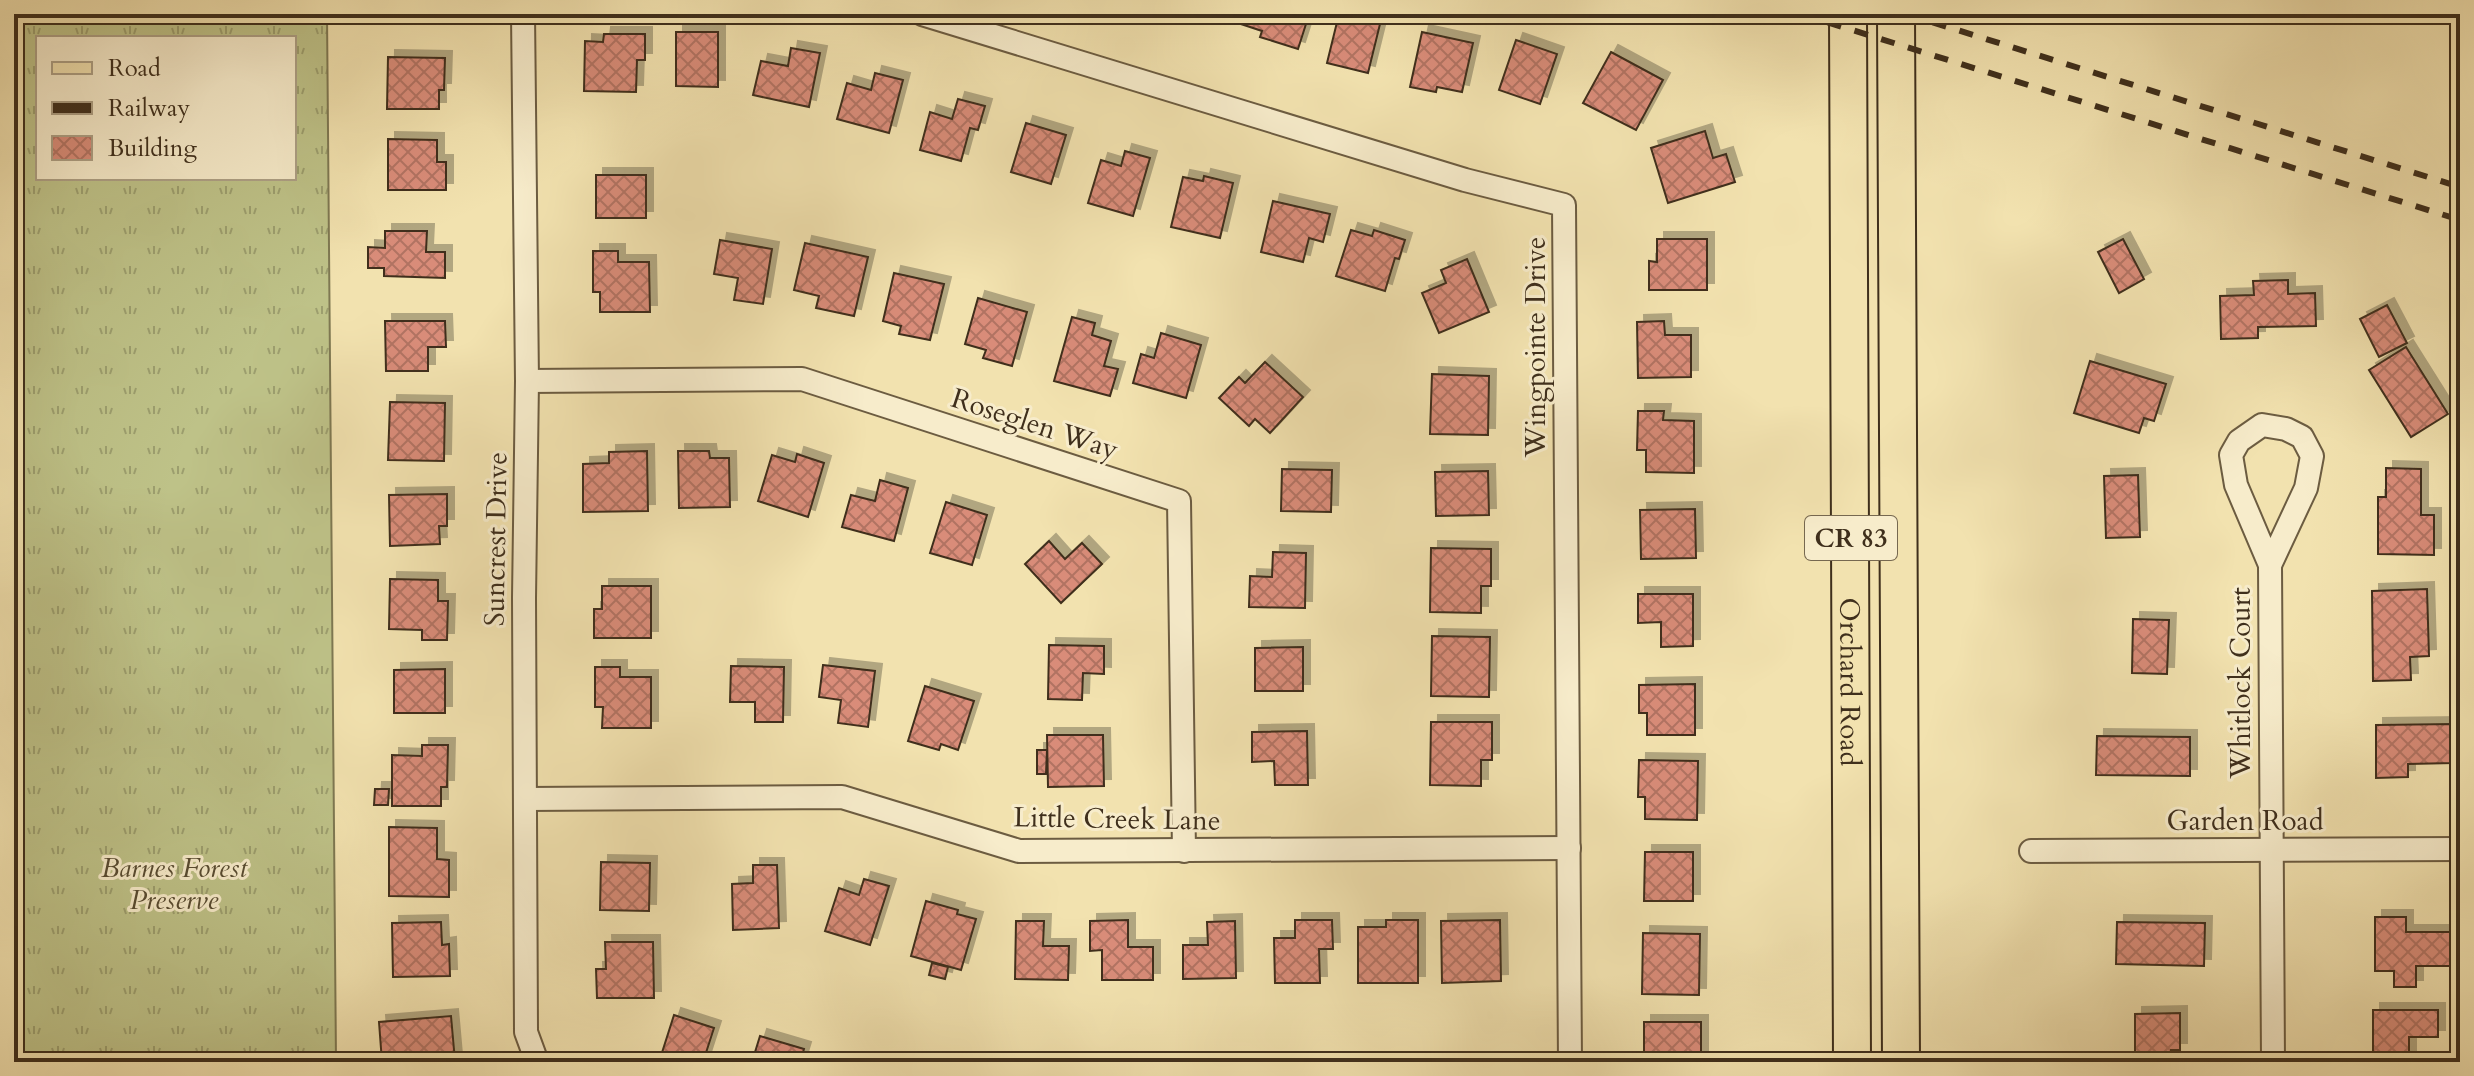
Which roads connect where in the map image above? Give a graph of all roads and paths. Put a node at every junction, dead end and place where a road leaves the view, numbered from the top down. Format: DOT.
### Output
graph roads {
  1 [pos="523,14"];
  2 [pos="922,14"];
  3 [pos="1848,14"];
  4 [pos="1896,14"];
  5 [pos="527,381"];
  6 [pos="2270,565"];
  7 [pos="526,799"];
  8 [pos="1569,848"];
  9 [pos="2460,849"];
  10 [pos="2270,850"];
  11 [pos="1184,851"];
  12 [pos="2031,851"];
  13 [pos="537,1062"];
  14 [pos="1570,1062"];
  15 [pos="1852,1062"];
  16 [pos="1901,1062"];
  17 [pos="2273,1062"];
  1 -- 5 [label="street, Suncrest Drive"];
  2 -- 8 [label="street, Wingpointe Drive"];
  3 -- 15 [label="main road, Orchard Road / CR 83"];
  4 -- 16 [label="main road, Orchard Road / CR 83"];
  5 -- 7 [label="street, Suncrest Drive"];
  5 -- 11 [label="street, Roseglen Way"];
  6 -- 6 [label="street, Whitlock Court"];
  6 -- 10 [label="street, Whitlock Court"];
  7 -- 11 [label="street, Little Creek Lane"];
  7 -- 13 [label="street, Suncrest Drive"];
  8 -- 11 [label="street, Little Creek Lane"];
  8 -- 14 [label="street, Wingpointe Drive"];
  9 -- 10 [label="street, Garden Road"];
  10 -- 12 [label="street, Garden Road"];
  10 -- 17 [label="street, Whitlock Court"];
}
